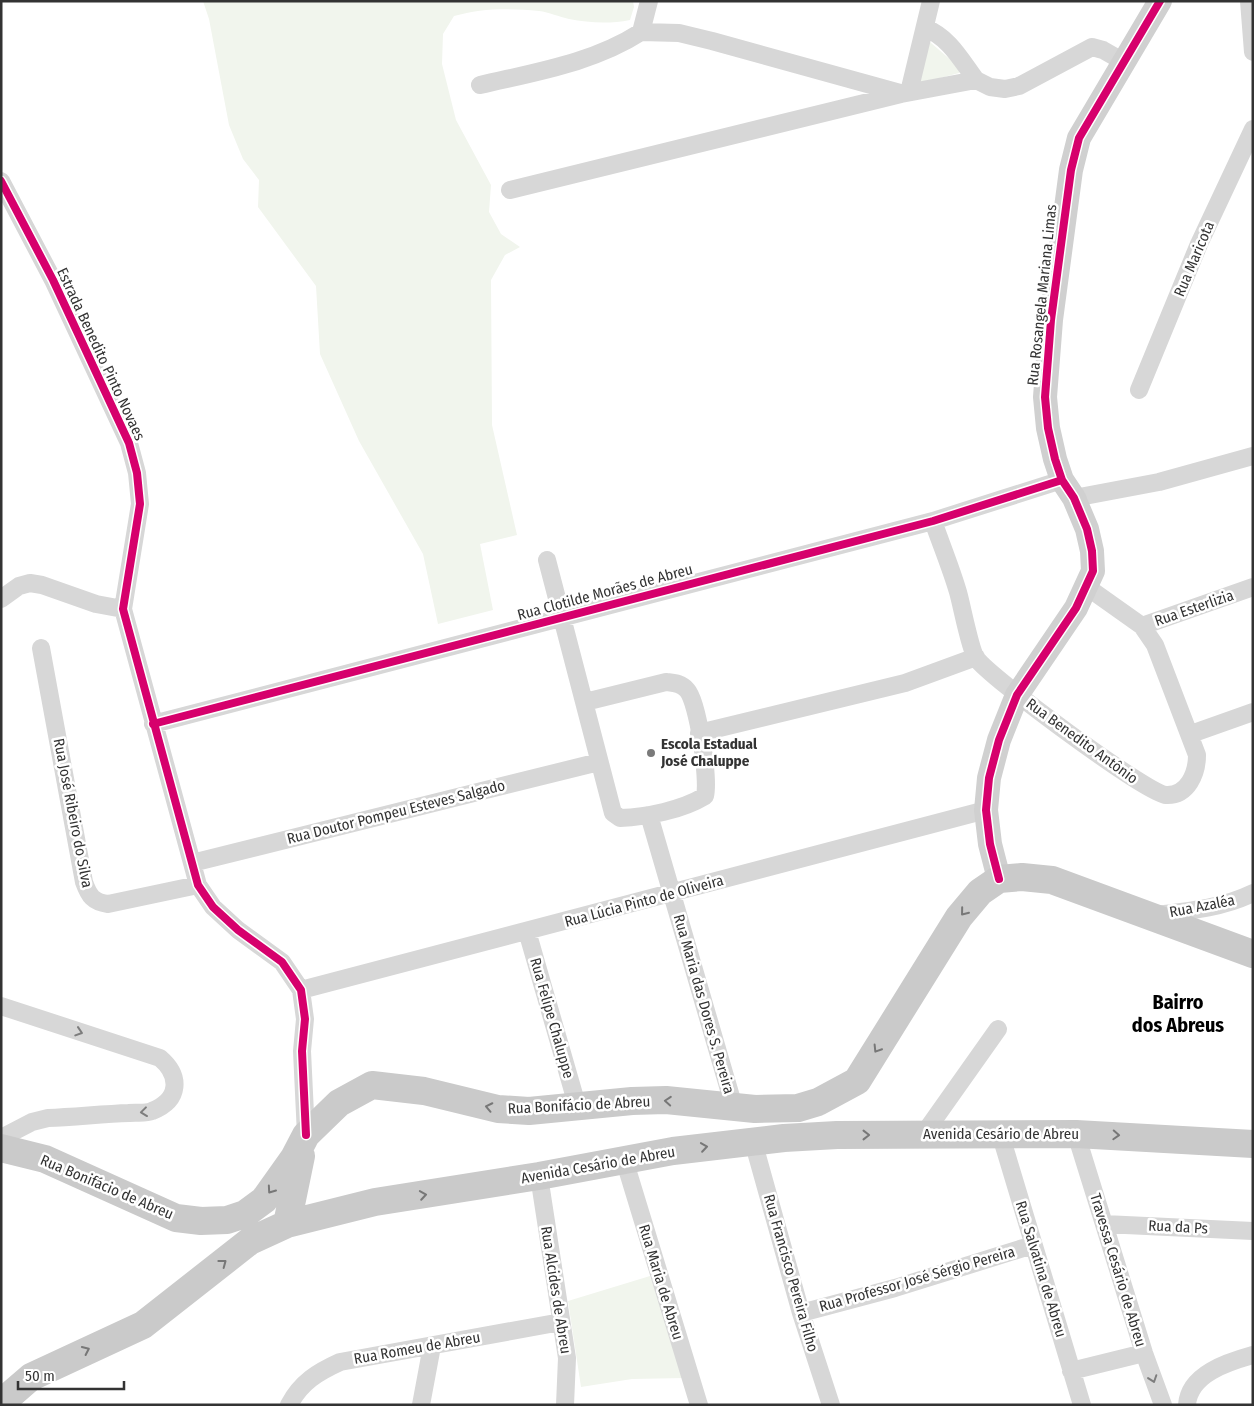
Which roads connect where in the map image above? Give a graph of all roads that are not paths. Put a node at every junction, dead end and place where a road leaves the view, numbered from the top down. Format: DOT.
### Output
graph roads {
  1 [pos="649,1"];
  2 [pos="931,1"];
  3 [pos="1160,1"];
  4 [pos="1249,1"];
  5 [pos="924,28"];
  6 [pos="641,32"];
  7 [pos="1253,52"];
  8 [pos="1124,62"];
  9 [pos="976,80"];
  10 [pos="480,84"];
  11 [pos="905,93"];
  12 [pos="1253,129"];
  13 [pos="1,181"];
  14 [pos="510,190"];
  15 [pos="1139,390"];
  16 [pos="1253,456"];
  17 [pos="1068,489"];
  18 [pos="933,521"];
  19 [pos="547,560"];
  20 [pos="1,586"];
  21 [pos="19,586"];
  22 [pos="1087,587"];
  23 [pos="1253,587"];
  24 [pos="1,599"];
  25 [pos="123,609"];
  26 [pos="563,617"];
  27 [pos="1142,626"];
  28 [pos="41,648"];
  29 [pos="976,657"];
  30 [pos="1018,695"];
  31 [pos="585,702"];
  32 [pos="1253,712"];
  33 [pos="153,724"];
  34 [pos="699,733"];
  35 [pos="1190,734"];
  36 [pos="600,762"];
  37 [pos="986,810"];
  38 [pos="649,815"];
  39 [pos="192,863"];
  40 [pos="998,879"];
  41 [pos="198,885"];
  42 [pos="671,893"];
  43 [pos="1253,893"];
  44 [pos="1150,915"];
  45 [pos="528,931"];
  46 [pos="1253,954"];
  47 [pos="301,990"];
  48 [pos="1,1006"];
  49 [pos="998,1029"];
  50 [pos="857,1080"];
  51 [pos="577,1105"];
  52 [pos="734,1107"];
  53 [pos="1000,1133"];
  54 [pos="306,1134"];
  55 [pos="1076,1134"];
  56 [pos="838,1135"];
  57 [pos="924,1135"];
  58 [pos="1,1138"];
  59 [pos="753,1141"];
  60 [pos="1253,1144"];
  61 [pos="1,1148"];
  62 [pos="624,1159"];
  63 [pos="539,1176"];
  64 [pos="287,1224"];
  65 [pos="1104,1224"];
  66 [pos="1253,1231"];
  67 [pos="1033,1244"];
  68 [pos="801,1313"];
  69 [pos="561,1322"];
  70 [pos="432,1346"];
  71 [pos="1144,1353"];
  72 [pos="1253,1356"];
  73 [pos="1071,1371"];
  74 [pos="1,1403"];
  75 [pos="289,1405"];
  76 [pos="421,1405"];
  77 [pos="565,1405"];
  78 [pos="698,1405"];
  79 [pos="831,1405"];
  80 [pos="1082,1405"];
  81 [pos="1164,1405"];
  82 [pos="1187,1405"];
  1 -- 6 [label="street"];
  2 -- 5 [label="street"];
  3 -- 8 [label="street, Rua Rosangela Mariana Limas"];
  4 -- 7 [label="street"];
  5 -- 9 [label="street"];
  5 -- 11 [label="street"];
  6 -- 10 [label="street"];
  6 -- 11 [label="street"];
  8 -- 9 [label="street"];
  8 -- 17 [label="street, Rua Rosangela Mariana Limas"];
  9 -- 11 [label="street"];
  11 -- 14 [label="street"];
  12 -- 15 [label="street, Rua Maricota"];
  13 -- 25 [label="street, Estrada Benedito Pinto Novaes"];
  16 -- 17 [label="street, Rua Clotilde Morães de Abreu"];
  17 -- 18 [label="street, Rua Clotilde Morães de Abreu"];
  17 -- 22 [label="street, Rua Rosangela Mariana Limas"];
  18 -- 26 [label="street, Rua Clotilde Morães de Abreu"];
  18 -- 29 [label="street"];
  19 -- 26 [label="street"];
  20 -- 21 [label="street"];
  21 -- 24 [label="street"];
  21 -- 25 [label="street"];
  22 -- 27 [label="street, Rua Esterlizia"];
  22 -- 30 [label="street, Rua Rosangela Mariana Limas"];
  23 -- 27 [label="street, Rua Esterlizia"];
  25 -- 33 [label="street"];
  26 -- 31 [label="street"];
  26 -- 33 [label="street, Rua Clotilde Morães de Abreu"];
  27 -- 35 [label="street"];
  28 -- 41 [label="street, Rua José Ribeiro do Silva"];
  29 -- 30 [label="street, Rua Benedito Antônio"];
  29 -- 34 [label="street"];
  30 -- 35 [label="street, Rua Benedito Antônio"];
  30 -- 37 [label="street, Rua Rosangela Mariana Limas"];
  31 -- 34 [label="street"];
  31 -- 36 [label="street"];
  32 -- 35 [label="street"];
  33 -- 39 [label="street"];
  34 -- 38 [label="street"];
  36 -- 38 [label="street"];
  36 -- 39 [label="street, Rua Doutor Pompeu Esteves Salgado"];
  37 -- 40 [label="street, Rua Rosangela Mariana Limas"];
  37 -- 42 [label="street, Rua Lúcia Pinto de Oliveira"];
  38 -- 42 [label="street, Rua Maria das Dores S. Pereira"];
  39 -- 41 [label="street"];
  40 -- 44 [label="main road"];
  40 -- 50 [label="main road, Rua Bonifácio de Abreu, one-way"];
  41 -- 47 [label="street"];
  42 -- 45 [label="street, Rua Lúcia Pinto de Oliveira"];
  42 -- 52 [label="street, Rua Maria das Dores S. Pereira"];
  43 -- 44 [label="street, Rua Azaléa"];
  44 -- 46 [label="main road"];
  45 -- 47 [label="street, Rua Lúcia Pinto de Oliveira"];
  45 -- 51 [label="street, Rua Felipe Chaluppe"];
  47 -- 54 [label="street"];
  48 -- 58 [label="street, one-way"];
  49 -- 57 [label="street"];
  50 -- 52 [label="main road, Rua Bonifácio de Abreu"];
  50 -- 56 [label="main road"];
  52 -- 51 [label="main road, Rua Bonifácio de Abreu, one-way"];
  51 -- 54 [label="main road, Rua Bonifácio de Abreu, one-way"];
  53 -- 55 [label="main road, Avenida Cesário de Abreu"];
  53 -- 57 [label="main road, Avenida Cesário de Abreu"];
  53 -- 67 [label="street, Rua Salvatina de Abreu"];
  54 -- 61 [label="main road, Rua Bonifácio de Abreu, one-way"];
  54 -- 64 [label="main road"];
  55 -- 60 [label="main road, Avenida Cesário de Abreu, one-way"];
  55 -- 65 [label="street, Travessa Cesário de Abreu"];
  56 -- 57 [label="main road, Avenida Cesário de Abreu, one-way"];
  56 -- 59 [label="main road, Avenida Cesário de Abreu"];
  62 -- 59 [label="main road, Avenida Cesário de Abreu, one-way"];
  59 -- 68 [label="street, Rua Francisco Pereira Filho"];
  62 -- 63 [label="main road, Avenida Cesário de Abreu"];
  62 -- 78 [label="street, Rua Maria de Abreu"];
  64 -- 63 [label="main road, Avenida Cesário de Abreu, one-way"];
  63 -- 69 [label="street, Rua Alcides de Abreu"];
  74 -- 64 [label="main road, Avenida Cesário de Abreu, one-way"];
  65 -- 66 [label="street, Rua da Ps"];
  65 -- 71 [label="street, Travessa Cesário de Abreu"];
  67 -- 68 [label="street, Rua Professor José Sérgio Pereira"];
  67 -- 73 [label="street, Rua Salvatina de Abreu"];
  68 -- 79 [label="street, Rua Francisco Pereira Filho"];
  69 -- 70 [label="street, Rua Romeu de Abreu"];
  69 -- 77 [label="street, Rua Alcides de Abreu"];
  70 -- 75 [label="street, Rua Romeu de Abreu"];
  70 -- 76 [label="street"];
  71 -- 73 [label="street"];
  71 -- 81 [label="street, Travessa Cesário de Abreu, one-way"];
  72 -- 82 [label="street"];
  73 -- 80 [label="street, Rua Salvatina de Abreu"];
}
